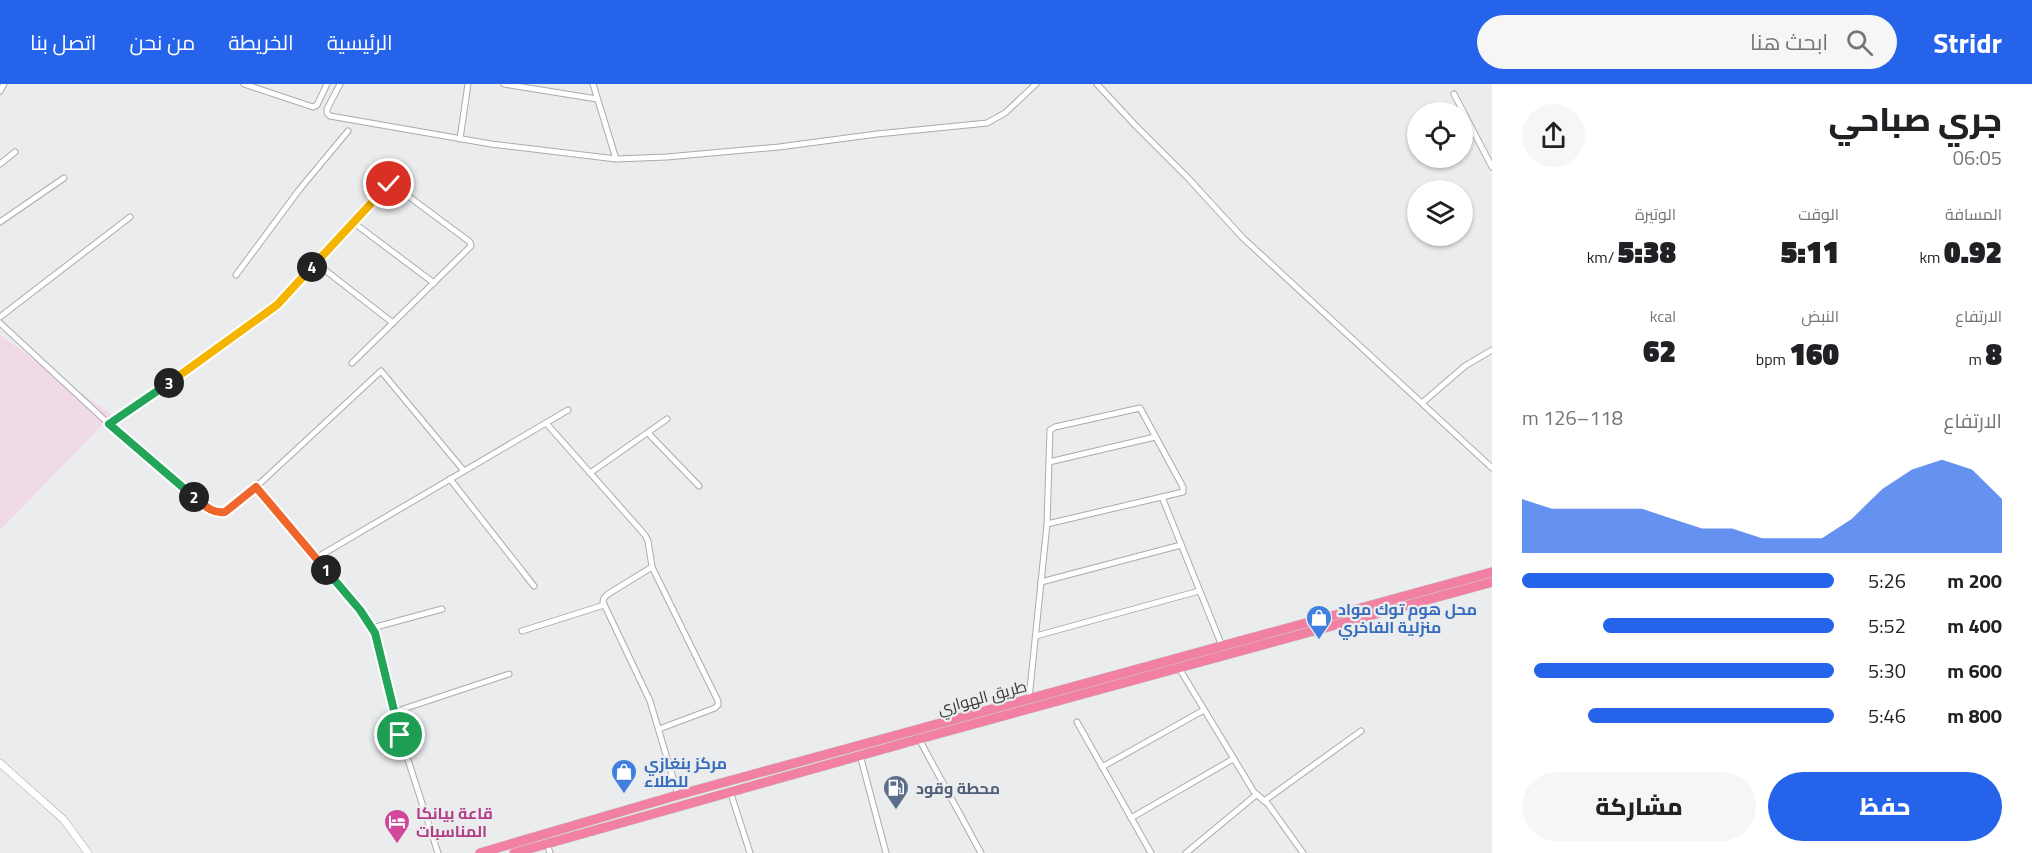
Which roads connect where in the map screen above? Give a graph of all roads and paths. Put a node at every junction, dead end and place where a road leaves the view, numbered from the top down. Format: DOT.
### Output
graph roads {
  1 [pos="4,84"];
  2 [pos="244,84"];
  3 [pos="327,84"];
  4 [pos="340,84"];
  5 [pos="468,84"];
  6 [pos="504,84"];
  7 [pos="592,84"];
  8 [pos="1036,84"];
  9 [pos="1097,84"];
  10 [pos="255,86"];
  11 [pos="0,91"];
  12 [pos="1455,94"];
  13 [pos="597,99"];
  14 [pos="348,131"];
  15 [pos="460,139"];
  16 [pos="15,152"];
  17 [pos="616,159"];
  18 [pos="0,164"];
  19 [pos="1492,167"];
  20 [pos="63,178"];
  21 [pos="130,217"];
  22 [pos="0,222"];
  23 [pos="354,223"];
  24 [pos="316,263"];
  25 [pos="236,275"];
  26 [pos="434,283"];
  27 [pos="0,317"];
  28 [pos="0,323"];
  29 [pos="393,323"];
  30 [pos="1492,350"];
  31 [pos="352,363"];
  32 [pos="1422,403"];
  33 [pos="568,410"];
  34 [pos="667,419"];
  35 [pos="546,423"];
  36 [pos="109,424"];
  37 [pos="648,433"];
  38 [pos="1155,437"];
  39 [pos="1049,462"];
  40 [pos="1492,468"];
  41 [pos="464,471"];
  42 [pos="590,473"];
  43 [pos="450,479"];
  44 [pos="699,486"];
  45 [pos="256,487"];
  46 [pos="1162,497"];
  47 [pos="1047,524"];
  48 [pos="1181,545"];
  49 [pos="316,558"];
  50 [pos="652,567"];
  51 [pos="1492,572"];
  52 [pos="1041,582"];
  53 [pos="1492,582"];
  54 [pos="534,585"];
  55 [pos="1199,591"];
  56 [pos="604,605"];
  57 [pos="442,609"];
  58 [pos="1310,622"];
  59 [pos="372,628"];
  60 [pos="522,632"];
  61 [pos="1313,632"];
  62 [pos="1036,636"];
  63 [pos="1222,646"];
  64 [pos="1179,668"];
  65 [pos="509,674"];
  66 [pos="1029,699"];
  67 [pos="1204,710"];
  68 [pos="394,712"];
  69 [pos="1077,722"];
  70 [pos="659,729"];
  71 [pos="1361,731"];
  72 [pos="919,738"];
  73 [pos="860,755"];
  74 [pos="1233,759"];
  75 [pos="0,763"];
  76 [pos="1102,767"];
  77 [pos="730,791"];
  78 [pos="678,795"];
  79 [pos="1256,795"];
  80 [pos="1264,801"];
  81 [pos="1131,818"];
  82 [pos="549,848"];
  83 [pos="88,853"];
  84 [pos="438,853"];
  85 [pos="480,853"];
  86 [pos="514,853"];
  87 [pos="750,853"];
  88 [pos="886,853"];
  89 [pos="981,853"];
  90 [pos="1151,853"];
  91 [pos="1186,853"];
  92 [pos="1303,853"];
  1 -- 11 [label="street"];
  2 -- 10 [label="street"];
  3 -- 10 [label="street"];
  4 -- 15 [label="street"];
  5 -- 15 [label="street"];
  6 -- 13 [label="street"];
  7 -- 13 [label="street"];
  8 -- 17 [label="street"];
  9 -- 32 [label="street"];
  12 -- 19 [label="street"];
  13 -- 17 [label="street"];
  14 -- 25 [label="street"];
  15 -- 17 [label="street"];
  16 -- 18 [label="street"];
  20 -- 22 [label="street"];
  21 -- 27 [label="street"];
  23 -- 24 [label="street"];
  23 -- 26 [label="street"];
  23 -- 26 [label="street"];
  24 -- 29 [label="street"];
  24 -- 36 [label="street"];
  26 -- 29 [label="street"];
  28 -- 36 [label="street"];
  29 -- 31 [label="street"];
  30 -- 32 [label="street"];
  32 -- 40 [label="street"];
  33 -- 35 [label="street"];
  34 -- 37 [label="street"];
  35 -- 41 [label="street"];
  35 -- 42 [label="street"];
  36 -- 45 [label="street"];
  37 -- 42 [label="street"];
  37 -- 44 [label="street"];
  38 -- 39 [label="street"];
  38 -- 39 [label="street"];
  38 -- 46 [label="street"];
  39 -- 47 [label="street"];
  41 -- 43 [label="street"];
  41 -- 45 [label="street"];
  42 -- 50 [label="street"];
  43 -- 49 [label="street"];
  43 -- 54 [label="street"];
  45 -- 49 [label="street"];
  46 -- 47 [label="street"];
  46 -- 48 [label="street"];
  47 -- 52 [label="street"];
  48 -- 52 [label="street"];
  48 -- 55 [label="street"];
  49 -- 59 [label="street"];
  50 -- 56 [label="street"];
  50 -- 70 [label="street"];
  51 -- 58 [label="highway, طريق الهواري"];
  52 -- 62 [label="street"];
  53 -- 61 [label="highway, طريق الهواري"];
  55 -- 62 [label="street"];
  55 -- 63 [label="street"];
  56 -- 60 [label="street"];
  56 -- 70 [label="street"];
  57 -- 59 [label="street"];
  58 -- 61 [label="highway"];
  58 -- 63 [label="highway, طريق الهواري"];
  59 -- 68 [label="street"];
  61 -- 64 [label="highway, طريق الهواري"];
  62 -- 66 [label="street"];
  63 -- 66 [label="highway, طريق الهواري"];
  64 -- 67 [label="street"];
  64 -- 72 [label="highway, طريق الهواري"];
  65 -- 68 [label="street"];
  66 -- 78 [label="highway, طريق الهواري"];
  67 -- 74 [label="street"];
  67 -- 76 [label="street"];
  68 -- 84 [label="street"];
  69 -- 76 [label="street"];
  70 -- 78 [label="street"];
  71 -- 80 [label="street"];
  72 -- 73 [label="highway, طريق الهواري"];
  72 -- 89 [label="street"];
  73 -- 77 [label="highway, طريق الهواري"];
  73 -- 88 [label="street"];
  74 -- 79 [label="street"];
  74 -- 81 [label="street"];
  75 -- 83 [label="street"];
  76 -- 81 [label="street"];
  77 -- 82 [label="highway, طريق الهواري"];
  77 -- 87 [label="street"];
  78 -- 85 [label="highway, طريق الهواري"];
  79 -- 80 [label="street"];
  79 -- 91 [label="street"];
  80 -- 92 [label="street"];
  81 -- 90 [label="street"];
  82 -- 86 [label="highway, طريق الهواري"];
}
